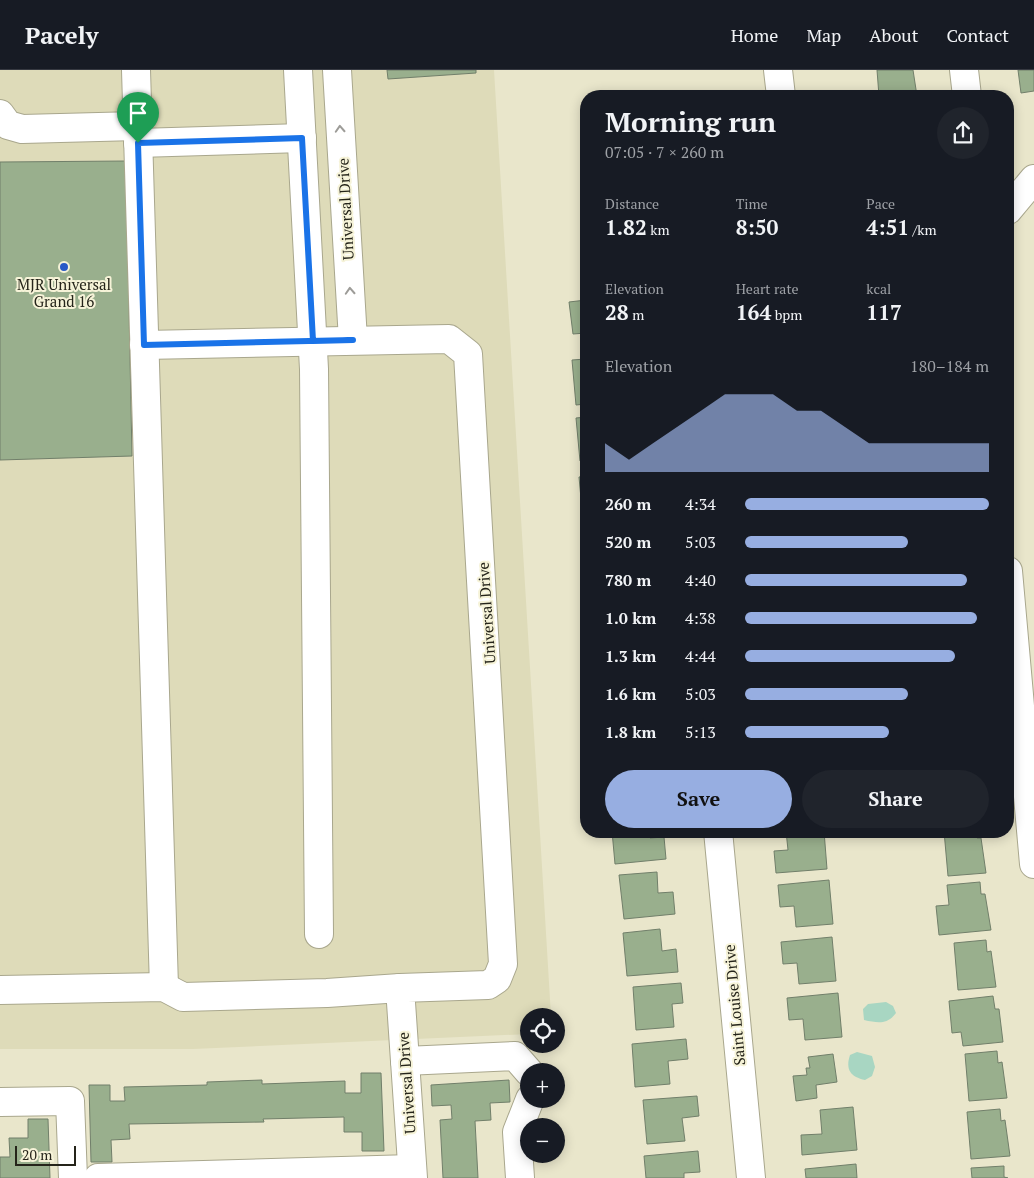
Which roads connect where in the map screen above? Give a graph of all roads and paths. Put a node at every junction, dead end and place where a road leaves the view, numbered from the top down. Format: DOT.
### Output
graph roads {
  1 [pos="136,70"];
  2 [pos="778,70"];
  3 [pos="964,70"];
  4 [pos="337,74"];
  5 [pos="299,76"];
  6 [pos="780,90"];
  7 [pos="966,90"];
  8 [pos="0,114"];
  9 [pos="138,135"];
  10 [pos="302,138"];
  11 [pos="349,340"];
  12 [pos="313,341"];
  13 [pos="144,345"];
  14 [pos="1014,639"];
  15 [pos="719,838"];
  16 [pos="1034,864"];
  17 [pos="319,934"];
  18 [pos="164,987"];
  19 [pos="400,988"];
  20 [pos="0,990"];
  21 [pos="405,1061"];
  22 [pos="522,1063"];
  23 [pos="0,1102"];
  24 [pos="527,1108"];
  25 [pos="413,1174"];
  26 [pos="73,1178"];
  27 [pos="98,1178"];
  28 [pos="520,1178"];
  29 [pos="751,1178"];
  1 -- 9 [label="street"];
  2 -- 6 [label="street"];
  3 -- 7 [label="street"];
  4 -- 5 [label="street, Universal Drive"];
  11 -- 4 [label="street, Universal Drive, one-way"];
  5 -- 10 [label="street, Universal Drive"];
  8 -- 9 [label="street"];
  9 -- 10 [label="street"];
  9 -- 13 [label="street"];
  10 -- 12 [label="street, Universal Drive"];
  11 -- 12 [label="street, Universal Drive"];
  11 -- 19 [label="street, Universal Drive"];
  12 -- 13 [label="street"];
  12 -- 17 [label="street"];
  13 -- 18 [label="street"];
  14 -- 16 [label="street"];
  15 -- 29 [label="street, Saint Louise Drive"];
  18 -- 19 [label="street"];
  18 -- 20 [label="street"];
  19 -- 21 [label="street, Universal Drive"];
  21 -- 22 [label="street"];
  21 -- 25 [label="street, Universal Drive"];
  23 -- 26 [label="street"];
  24 -- 28 [label="street"];
  25 -- 27 [label="street"];
}
